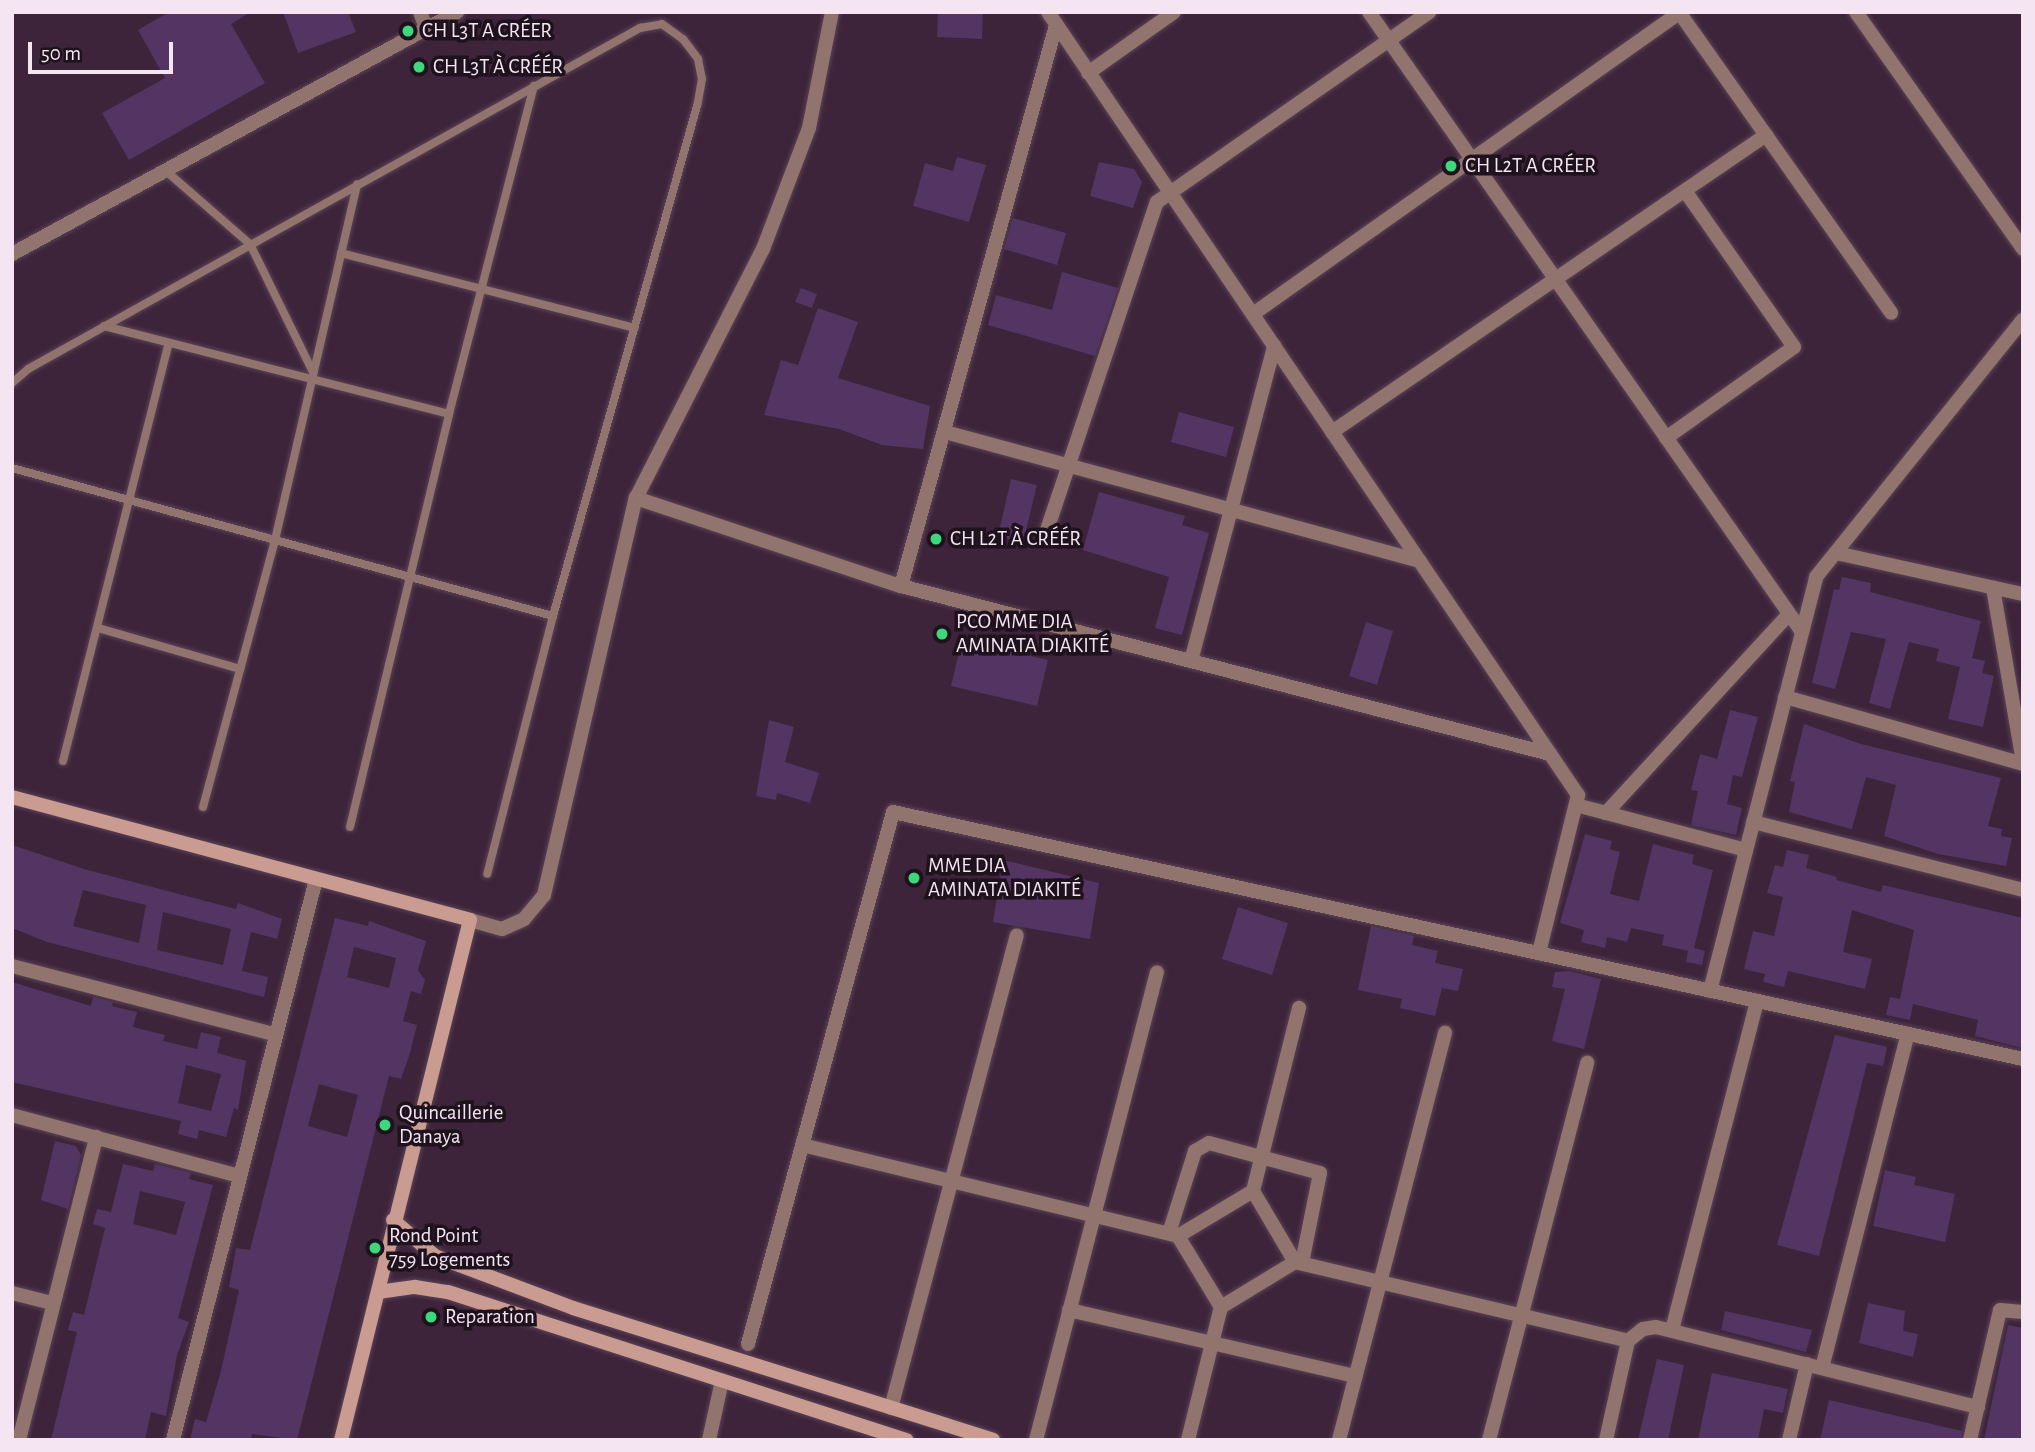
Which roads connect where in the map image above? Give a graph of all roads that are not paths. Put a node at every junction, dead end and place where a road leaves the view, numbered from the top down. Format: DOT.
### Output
graph roads {
  1 [pos="421,12"];
  2 [pos="457,12"];
  3 [pos="832,12"];
  4 [pos="1048,12"];
  5 [pos="1174,12"];
  6 [pos="1369,12"];
  7 [pos="1429,12"];
  8 [pos="1856,12"];
  9 [pos="1679,13"];
  10 [pos="1056,25"];
  11 [pos="427,30"];
  12 [pos="1388,40"];
  13 [pos="1088,73"];
  14 [pos="534,86"];
  15 [pos="1766,135"];
  16 [pos="1472,160"];
  17 [pos="166,171"];
  18 [pos="357,184"];
  19 [pos="1685,191"];
  20 [pos="1170,193"];
  21 [pos="250,244"];
  22 [pos="2023,249"];
  23 [pos="341,253"];
  24 [pos="12,254"];
  25 [pos="1555,279"];
  26 [pos="482,288"];
  27 [pos="1891,313"];
  28 [pos="1253,314"];
  29 [pos="2023,320"];
  30 [pos="104,326"];
  31 [pos="635,328"];
  32 [pos="169,343"];
  33 [pos="1274,346"];
  34 [pos="313,377"];
  35 [pos="12,383"];
  36 [pos="449,414"];
  37 [pos="945,432"];
  38 [pos="1332,432"];
  39 [pos="1666,438"];
  40 [pos="1068,466"];
  41 [pos="13,471"];
  42 [pos="636,498"];
  43 [pos="131,501"];
  44 [pos="1231,509"];
  45 [pos="1046,533"];
  46 [pos="275,540"];
  47 [pos="1836,553"];
  48 [pos="1419,561"];
  49 [pos="412,577"];
  50 [pos="901,586"];
  51 [pos="1993,588"];
  52 [pos="2023,594"];
  53 [pos="1789,614"];
  54 [pos="553,616"];
  55 [pos="98,628"];
  56 [pos="1802,632"];
  57 [pos="1191,661"];
  58 [pos="240,669"];
  59 [pos="1785,697"];
  60 [pos="1550,754"];
  61 [pos="63,761"];
  62 [pos="2023,763"];
  63 [pos="12,797"];
  64 [pos="1576,805"];
  65 [pos="203,807"];
  66 [pos="1606,813"];
  67 [pos="1753,822"];
  68 [pos="350,827"];
  69 [pos="1746,850"];
  70 [pos="487,874"];
  71 [pos="316,879"];
  72 [pos="2023,890"];
  73 [pos="470,920"];
  74 [pos="1017,936"];
  75 [pos="1539,953"];
  76 [pos="12,966"];
  77 [pos="1157,972"];
  78 [pos="1710,991"];
  79 [pos="1757,1001"];
  80 [pos="1299,1008"];
  81 [pos="1445,1033"];
  82 [pos="1908,1034"];
  83 [pos="276,1035"];
  84 [pos="2023,1059"];
  85 [pos="1587,1063"];
  86 [pos="12,1115"];
  87 [pos="96,1138"];
  88 [pos="802,1144"];
  89 [pos="1262,1155"];
  90 [pos="240,1177"];
  91 [pos="951,1181"];
  92 [pos="1253,1191"];
  93 [pos="1094,1215"];
  94 [pos="393,1220"];
  95 [pos="1174,1234"];
  96 [pos="1299,1262"];
  97 [pos="1381,1282"];
  98 [pos="378,1292"];
  99 [pos="12,1293"];
  100 [pos="52,1303"];
  101 [pos="1221,1307"];
  102 [pos="1069,1310"];
  103 [pos="2022,1310"];
  104 [pos="1522,1315"];
  105 [pos="1672,1329"];
  106 [pos="1628,1341"];
  107 [pos="1212,1342"];
  108 [pos="748,1344"];
  109 [pos="1807,1364"];
  110 [pos="1822,1368"];
  111 [pos="1356,1376"];
  112 [pos="722,1381"];
  113 [pos="1978,1407"];
  114 [pos="891,1408"];
  115 [pos="19,1440"];
  116 [pos="173,1440"];
  117 [pos="341,1440"];
  118 [pos="709,1440"];
  119 [pos="907,1440"];
  120 [pos="993,1440"];
  121 [pos="1036,1440"];
  122 [pos="1188,1440"];
  123 [pos="1339,1440"];
  124 [pos="1489,1440"];
  125 [pos="1606,1440"];
  126 [pos="1789,1440"];
  127 [pos="1970,1440"];
  1 -- 11 [label="street"];
  2 -- 11 [label="street"];
  3 -- 42 [label="street"];
  4 -- 10 [label="street"];
  5 -- 13 [label="street"];
  6 -- 12 [label="street"];
  7 -- 12 [label="street"];
  8 -- 22 [label="street"];
  9 -- 15 [label="street"];
  9 -- 16 [label="street"];
  10 -- 13 [label="street"];
  10 -- 37 [label="street"];
  11 -- 17 [label="street"];
  12 -- 16 [label="street"];
  12 -- 20 [label="street"];
  13 -- 20 [label="street"];
  14 -- 18 [label="lane"];
  14 -- 26 [label="lane"];
  14 -- 31 [label="lane"];
  15 -- 19 [label="street"];
  15 -- 27 [label="street"];
  16 -- 25 [label="street"];
  16 -- 28 [label="street"];
  17 -- 21 [label="lane"];
  17 -- 24 [label="street"];
  18 -- 21 [label="lane"];
  18 -- 23 [label="lane"];
  19 -- 25 [label="street"];
  19 -- 39 [label="street"];
  20 -- 28 [label="street"];
  20 -- 40 [label="street"];
  21 -- 30 [label="lane"];
  21 -- 34 [label="lane"];
  23 -- 26 [label="lane"];
  23 -- 34 [label="lane"];
  25 -- 38 [label="street"];
  25 -- 39 [label="street"];
  26 -- 31 [label="lane"];
  26 -- 36 [label="lane"];
  28 -- 33 [label="street"];
  29 -- 47 [label="street"];
  30 -- 32 [label="lane"];
  30 -- 35 [label="lane"];
  31 -- 54 [label="lane"];
  32 -- 34 [label="lane"];
  32 -- 43 [label="lane"];
  33 -- 38 [label="street"];
  33 -- 44 [label="street"];
  34 -- 36 [label="lane"];
  34 -- 46 [label="lane"];
  36 -- 49 [label="lane"];
  37 -- 40 [label="street"];
  37 -- 50 [label="street"];
  38 -- 48 [label="street"];
  39 -- 53 [label="street"];
  40 -- 44 [label="street"];
  40 -- 45 [label="street"];
  41 -- 43 [label="lane"];
  42 -- 50 [label="street"];
  42 -- 73 [label="street"];
  43 -- 46 [label="lane"];
  43 -- 55 [label="lane"];
  44 -- 48 [label="street"];
  44 -- 57 [label="street"];
  46 -- 49 [label="lane"];
  46 -- 58 [label="lane"];
  47 -- 51 [label="street"];
  47 -- 56 [label="street"];
  48 -- 60 [label="street"];
  49 -- 54 [label="lane"];
  49 -- 68 [label="lane"];
  50 -- 57 [label="street"];
  51 -- 52 [label="street"];
  51 -- 62 [label="street"];
  53 -- 56 [label="street"];
  53 -- 66 [label="street"];
  54 -- 70 [label="lane"];
  55 -- 58 [label="lane"];
  55 -- 61 [label="lane"];
  56 -- 59 [label="street"];
  57 -- 60 [label="street"];
  58 -- 65 [label="lane"];
  59 -- 62 [label="street"];
  59 -- 67 [label="street"];
  60 -- 64 [label="street"];
  63 -- 71 [label="street"];
  64 -- 66 [label="street"];
  64 -- 75 [label="street"];
  66 -- 69 [label="street"];
  67 -- 69 [label="street"];
  67 -- 72 [label="street"];
  69 -- 78 [label="street"];
  71 -- 73 [label="street"];
  71 -- 83 [label="street"];
  73 -- 94 [label="street"];
  74 -- 91 [label="street"];
  75 -- 78 [label="street"];
  75 -- 88 [label="street"];
  76 -- 83 [label="street"];
  77 -- 93 [label="street"];
  78 -- 79 [label="street"];
  79 -- 82 [label="street"];
  79 -- 105 [label="street"];
  80 -- 89 [label="street"];
  81 -- 97 [label="street"];
  82 -- 84 [label="street"];
  82 -- 110 [label="street"];
  83 -- 90 [label="street"];
  85 -- 104 [label="street"];
  86 -- 87 [label="street"];
  87 -- 90 [label="street"];
  87 -- 100 [label="street"];
  88 -- 91 [label="street"];
  88 -- 108 [label="street"];
  89 -- 92 [label="street"];
  89 -- 95 [label="street"];
  89 -- 96 [label="street"];
  90 -- 116 [label="street"];
  91 -- 93 [label="street"];
  91 -- 114 [label="street"];
  92 -- 95 [label="street"];
  92 -- 96 [label="street"];
  93 -- 95 [label="street"];
  93 -- 102 [label="street"];
  94 -- 98 [label="street"];
  94 -- 114 [label="street"];
  95 -- 101 [label="street"];
  96 -- 97 [label="street"];
  96 -- 101 [label="street"];
  97 -- 104 [label="street"];
  97 -- 111 [label="street"];
  98 -- 112 [label="street"];
  98 -- 117 [label="street"];
  99 -- 100 [label="street"];
  100 -- 115 [label="street"];
  101 -- 107 [label="street"];
  102 -- 107 [label="street"];
  102 -- 121 [label="street"];
  103 -- 113 [label="street"];
  104 -- 106 [label="street"];
  104 -- 124 [label="street"];
  105 -- 106 [label="street"];
  105 -- 109 [label="street"];
  106 -- 125 [label="street"];
  107 -- 111 [label="street"];
  107 -- 122 [label="street"];
  109 -- 110 [label="street"];
  109 -- 126 [label="street"];
  110 -- 113 [label="street"];
  111 -- 123 [label="street"];
  112 -- 118 [label="street"];
  112 -- 119 [label="street"];
  113 -- 127 [label="street"];
  114 -- 120 [label="street"];
}
